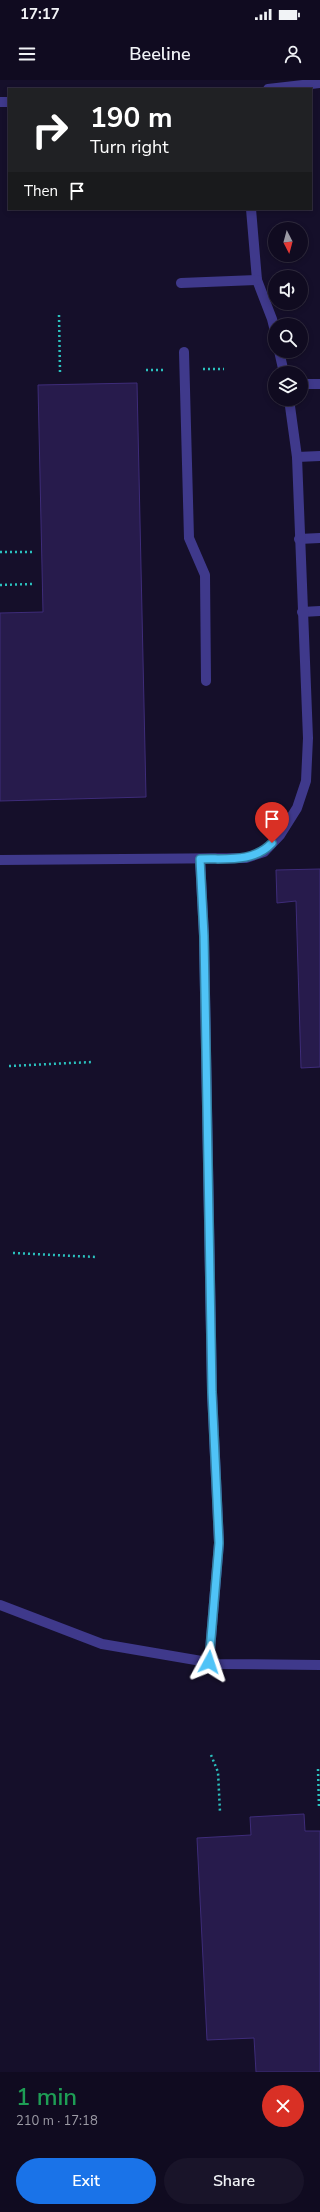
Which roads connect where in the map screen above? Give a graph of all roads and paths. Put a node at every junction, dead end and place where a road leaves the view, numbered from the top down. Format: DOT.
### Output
graph roads {
  1 [pos="320,83"];
  2 [pos="277,88"];
  3 [pos="251,210"];
  4 [pos="257,280"];
  5 [pos="181,283"];
  6 [pos="59,315"];
  7 [pos="272,318"];
  8 [pos="184,352"];
  9 [pos="60,372"];
  10 [pos="308,384"];
  11 [pos="320,384"];
  12 [pos="290,406"];
  13 [pos="320,456"];
  14 [pos="297,457"];
  15 [pos="320,538"];
  16 [pos="299,539"];
  17 [pos="0,552"];
  18 [pos="32,552"];
  19 [pos="32,584"];
  20 [pos="0,585"];
  21 [pos="320,611"];
  22 [pos="302,612"];
  23 [pos="206,681"];
  24 [pos="200,859"];
  25 [pos="0,860"];
  26 [pos="92,1062"];
  27 [pos="9,1066"];
  28 [pos="13,1253"];
  29 [pos="96,1257"];
  30 [pos="0,1604"];
  31 [pos="209,1662"];
  32 [pos="320,1665"];
  33 [pos="211,1755"];
  34 [pos="318,1769"];
  35 [pos="319,1809"];
  36 [pos="220,1812"];
  1 -- 2 [label="street"];
  3 -- 4 [label="street"];
  4 -- 5 [label="street"];
  4 -- 7 [label="street"];
  6 -- 9 [label="path"];
  8 -- 23 [label="street"];
  10 -- 11 [label="street"];
  12 -- 14 [label="street"];
  13 -- 14 [label="street"];
  14 -- 16 [label="street"];
  15 -- 16 [label="street"];
  16 -- 22 [label="street"];
  17 -- 18 [label="path"];
  19 -- 20 [label="path"];
  21 -- 22 [label="street"];
  22 -- 24 [label="street"];
  24 -- 25 [label="street"];
  24 -- 31 [label="street"];
  26 -- 27 [label="path"];
  28 -- 29 [label="path"];
  30 -- 31 [label="street"];
  31 -- 32 [label="street"];
  33 -- 36 [label="path"];
  34 -- 35 [label="path"];
}
